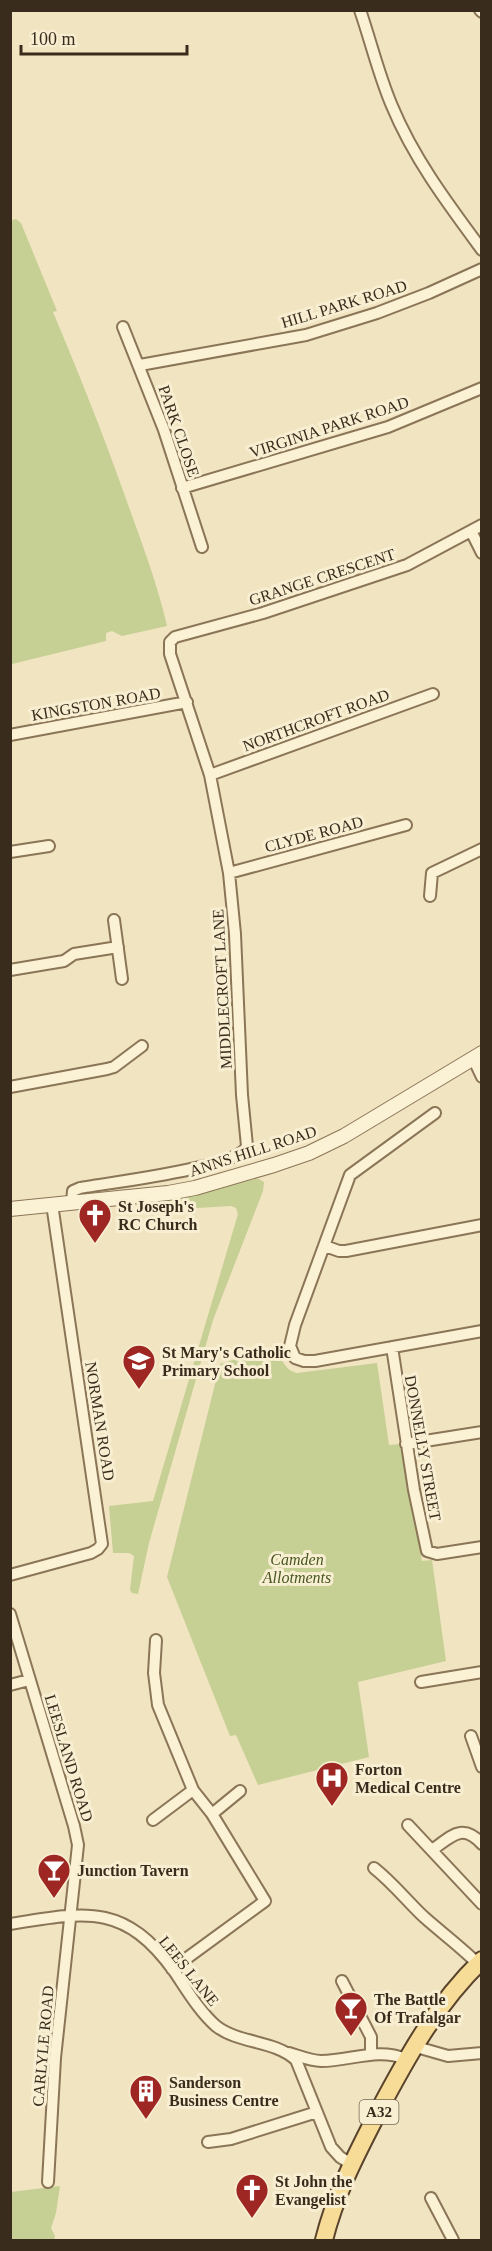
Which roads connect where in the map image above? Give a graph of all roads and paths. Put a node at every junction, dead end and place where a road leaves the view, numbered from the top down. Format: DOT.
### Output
graph roads {
  1 [pos="360,10"];
  2 [pos="478,238"];
  3 [pos="482,250"];
  4 [pos="482,269"];
  5 [pos="123,327"];
  6 [pos="140,365"];
  7 [pos="482,388"];
  8 [pos="182,488"];
  9 [pos="482,525"];
  10 [pos="471,531"];
  11 [pos="202,547"];
  12 [pos="482,553"];
  13 [pos="169,644"];
  14 [pos="433,694"];
  15 [pos="187,702"];
  16 [pos="10,735"];
  17 [pos="210,775"];
  18 [pos="406,825"];
  19 [pos="49,846"];
  20 [pos="482,849"];
  21 [pos="10,852"];
  22 [pos="229,873"];
  23 [pos="430,896"];
  24 [pos="114,920"];
  25 [pos="118,947"];
  26 [pos="10,970"];
  27 [pos="122,979"];
  28 [pos="142,1046"];
  29 [pos="477,1055"];
  30 [pos="482,1077"];
  31 [pos="10,1087"];
  32 [pos="435,1113"];
  33 [pos="72,1203"];
  34 [pos="52,1204"];
  35 [pos="10,1209"];
  36 [pos="482,1225"];
  37 [pos="325,1246"];
  38 [pos="482,1331"];
  39 [pos="392,1347"];
  40 [pos="482,1432"];
  41 [pos="406,1444"];
  42 [pos="482,1547"];
  43 [pos="10,1575"];
  44 [pos="10,1614"];
  45 [pos="156,1640"];
  46 [pos="482,1672"];
  47 [pos="29,1680"];
  48 [pos="421,1682"];
  49 [pos="10,1685"];
  50 [pos="471,1736"];
  51 [pos="482,1767"];
  52 [pos="193,1790"];
  53 [pos="240,1791"];
  54 [pos="212,1814"];
  55 [pos="153,1820"];
  56 [pos="408,1825"];
  57 [pos="482,1844"];
  58 [pos="432,1850"];
  59 [pos="374,1868"];
  60 [pos="482,1904"];
  61 [pos="72,1914"];
  62 [pos="10,1924"];
  63 [pos="480,1962"];
  64 [pos="172,1969"];
  65 [pos="342,1981"];
  66 [pos="286,2052"];
  67 [pos="372,2053"];
  68 [pos="410,2053"];
  69 [pos="482,2053"];
  70 [pos="321,2061"];
  71 [pos="304,2078"];
  72 [pos="317,2112"];
  73 [pos="208,2142"];
  74 [pos="351,2164"];
  75 [pos="48,2182"];
  76 [pos="431,2198"];
  77 [pos="324,2241"];
  78 [pos="453,2241"];
  1 -- 2 [label="street"];
  2 -- 3 [label="street"];
  4 -- 6 [label="street, HILL PARK ROAD"];
  5 -- 6 [label="street, PARK CLOSE"];
  6 -- 8 [label="street, PARK CLOSE"];
  7 -- 8 [label="street, VIRGINIA PARK ROAD"];
  8 -- 11 [label="street, PARK CLOSE"];
  9 -- 10 [label="street, GRANGE CRESCENT"];
  10 -- 12 [label="street"];
  10 -- 13 [label="street, GRANGE CRESCENT"];
  13 -- 15 [label="street, MIDDLECROFT LANE"];
  14 -- 17 [label="street, NORTHCROFT ROAD"];
  15 -- 16 [label="street, KINGSTON ROAD"];
  15 -- 17 [label="street, MIDDLECROFT LANE"];
  17 -- 22 [label="street, MIDDLECROFT LANE"];
  18 -- 22 [label="street, CLYDE ROAD"];
  19 -- 21 [label="street"];
  20 -- 23 [label="street"];
  22 -- 33 [label="street, MIDDLECROFT LANE"];
  24 -- 25 [label="street"];
  25 -- 26 [label="street"];
  25 -- 27 [label="street"];
  28 -- 31 [label="street"];
  29 -- 30 [label="street"];
  29 -- 33 [label="street, ANNS HILL ROAD"];
  32 -- 37 [label="street"];
  33 -- 34 [label="street, ANNS HILL ROAD"];
  34 -- 35 [label="street, ANNS HILL ROAD"];
  34 -- 43 [label="street, NORMAN ROAD"];
  36 -- 37 [label="street"];
  37 -- 39 [label="street"];
  38 -- 39 [label="street"];
  39 -- 41 [label="street, DONNELLY STREET"];
  40 -- 41 [label="street"];
  41 -- 42 [label="street, DONNELLY STREET"];
  44 -- 47 [label="street, LEESLAND ROAD"];
  45 -- 52 [label="street"];
  46 -- 48 [label="street"];
  47 -- 49 [label="street"];
  47 -- 61 [label="street, LEESLAND ROAD"];
  50 -- 51 [label="street"];
  52 -- 54 [label="street"];
  52 -- 55 [label="street"];
  53 -- 54 [label="street"];
  54 -- 64 [label="street"];
  56 -- 58 [label="street"];
  57 -- 58 [label="street"];
  58 -- 60 [label="street"];
  59 -- 63 [label="street"];
  61 -- 62 [label="street, LEES LANE"];
  61 -- 64 [label="street, LEES LANE"];
  61 -- 75 [label="street, CARLYLE ROAD"];
  63 -- 68 [label="main road, A32"];
  64 -- 66 [label="street, LEES LANE"];
  65 -- 67 [label="street"];
  66 -- 70 [label="street, LEES LANE"];
  66 -- 71 [label="street"];
  67 -- 68 [label="street"];
  67 -- 70 [label="street"];
  68 -- 69 [label="street"];
  68 -- 74 [label="main road, A32"];
  70 -- 71 [label="street"];
  71 -- 72 [label="street"];
  72 -- 73 [label="street"];
  72 -- 74 [label="street"];
  74 -- 77 [label="main road, A32"];
  76 -- 78 [label="street"];
}
